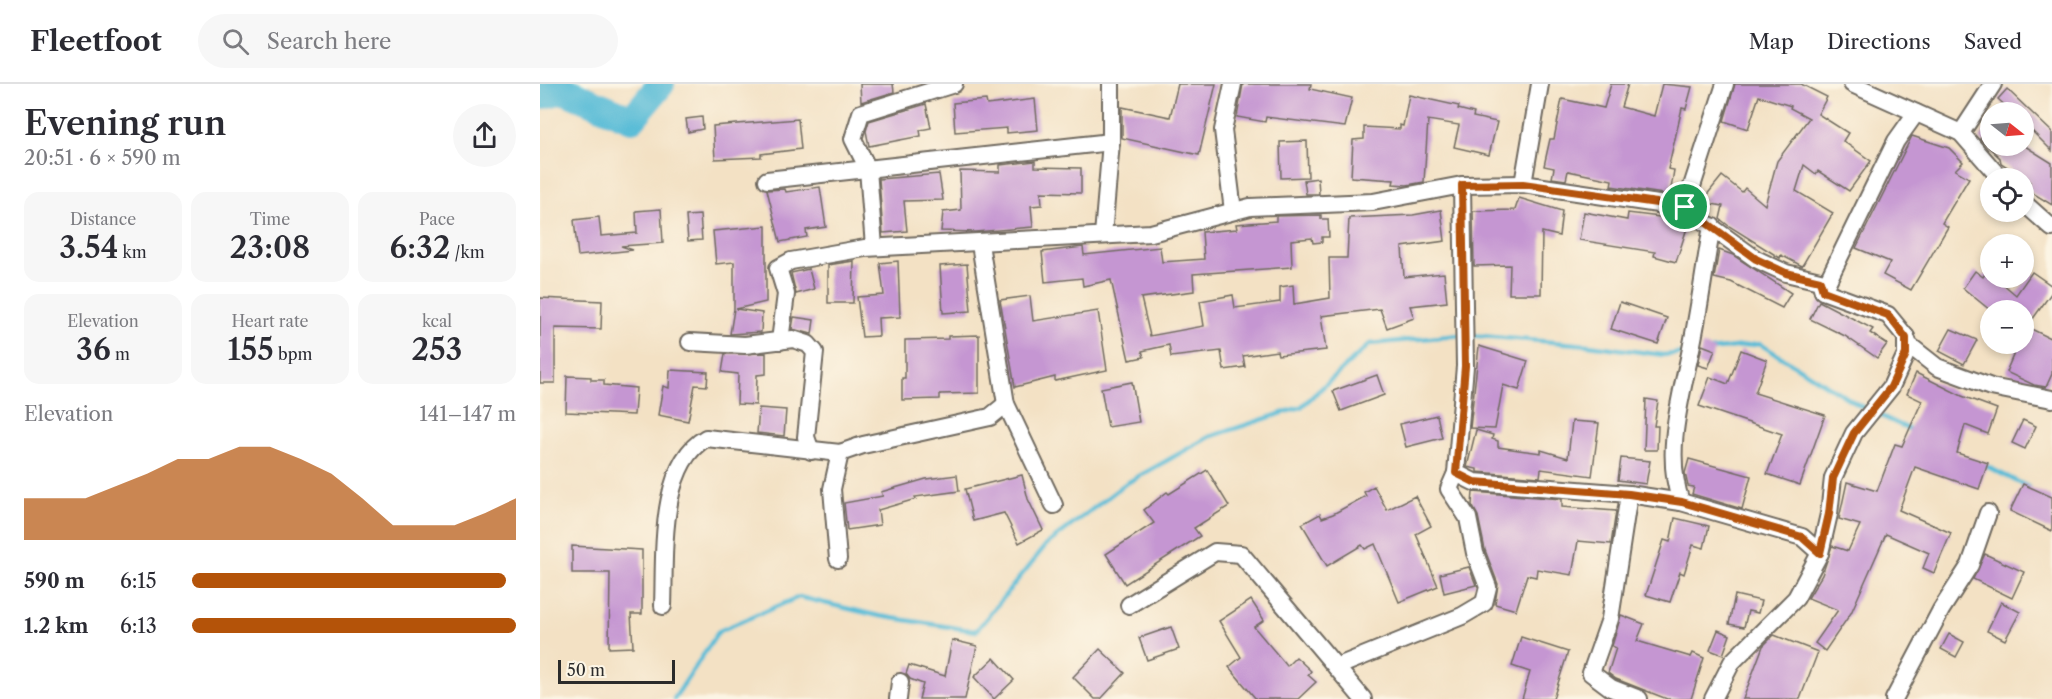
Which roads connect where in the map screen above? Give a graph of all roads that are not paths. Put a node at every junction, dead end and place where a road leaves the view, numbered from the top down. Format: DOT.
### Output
graph roads {
  1 [pos="954,84"];
  2 [pos="1233,84"];
  3 [pos="1540,84"];
  4 [pos="1725,84"];
  5 [pos="1852,84"];
  6 [pos="1993,84"];
  7 [pos="1105,86"];
  8 [pos="1916,113"];
  9 [pos="1961,133"];
  10 [pos="1111,142"];
  11 [pos="1991,168"];
  12 [pos="868,169"];
  13 [pos="767,180"];
  14 [pos="1523,184"];
  15 [pos="1462,185"];
  16 [pos="1685,207"];
  17 [pos="1233,211"];
  18 [pos="2034,212"];
  19 [pos="1712,226"];
  20 [pos="2052,228"];
  21 [pos="1103,235"];
  22 [pos="980,244"];
  23 [pos="874,248"];
  24 [pos="1823,291"];
  25 [pos="1906,338"];
  26 [pos="780,341"];
  27 [pos="690,342"];
  28 [pos="2052,399"];
  29 [pos="1006,404"];
  30 [pos="811,452"];
  31 [pos="840,453"];
  32 [pos="1456,473"];
  33 [pos="1629,494"];
  34 [pos="1682,502"];
  35 [pos="1054,505"];
  36 [pos="1988,513"];
  37 [pos="1820,553"];
  38 [pos="838,559"];
  39 [pos="1129,605"];
  40 [pos="663,606"];
  41 [pos="1336,667"];
  42 [pos="900,682"];
  43 [pos="1356,697"];
  44 [pos="898,699"];
  45 [pos="1639,699"];
  46 [pos="1713,699"];
  47 [pos="1894,699"];
  1 -- 12 [label="street"];
  2 -- 17 [label="street"];
  3 -- 14 [label="street"];
  4 -- 16 [label="street"];
  5 -- 8 [label="street"];
  6 -- 9 [label="street"];
  7 -- 10 [label="street"];
  8 -- 9 [label="street"];
  8 -- 24 [label="street"];
  9 -- 11 [label="street"];
  10 -- 12 [label="street"];
  10 -- 21 [label="street"];
  12 -- 13 [label="street"];
  12 -- 23 [label="street"];
  14 -- 15 [label="street"];
  14 -- 16 [label="street"];
  15 -- 17 [label="street"];
  15 -- 32 [label="street"];
  16 -- 19 [label="street"];
  17 -- 21 [label="street"];
  18 -- 20 [label="street"];
  19 -- 24 [label="street"];
  19 -- 34 [label="street"];
  21 -- 22 [label="street"];
  22 -- 23 [label="street"];
  22 -- 29 [label="street"];
  23 -- 26 [label="street"];
  24 -- 25 [label="street"];
  25 -- 28 [label="street"];
  25 -- 37 [label="street"];
  26 -- 27 [label="street"];
  26 -- 30 [label="street"];
  29 -- 31 [label="street"];
  29 -- 35 [label="street"];
  30 -- 31 [label="street"];
  30 -- 40 [label="street"];
  31 -- 38 [label="street"];
  32 -- 33 [label="street"];
  32 -- 41 [label="street"];
  33 -- 34 [label="street"];
  33 -- 45 [label="street"];
  34 -- 37 [label="street"];
  36 -- 47 [label="street"];
  37 -- 46 [label="street"];
  39 -- 41 [label="street"];
  41 -- 43 [label="street"];
  42 -- 44 [label="street"];
}
